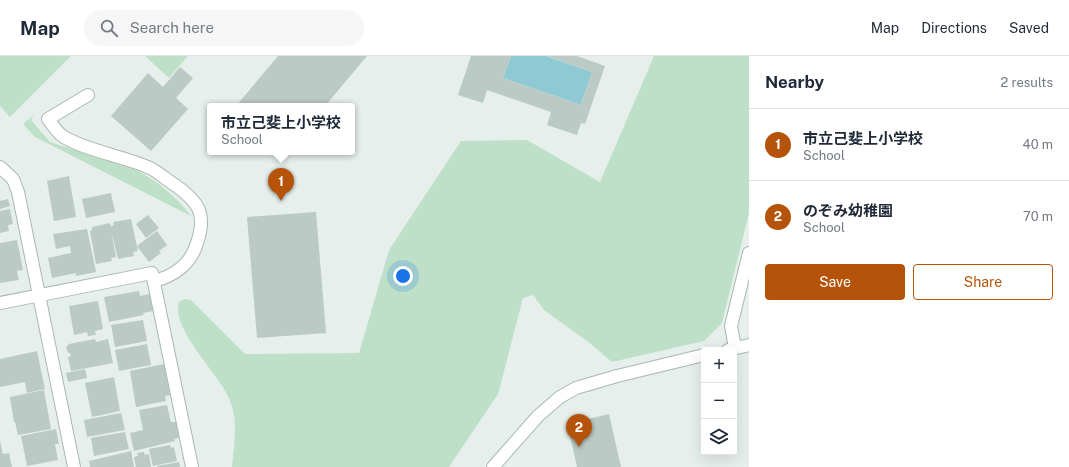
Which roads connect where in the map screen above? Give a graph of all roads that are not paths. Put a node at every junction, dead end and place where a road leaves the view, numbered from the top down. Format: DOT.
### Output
graph roads {
  1 [pos="88,94"];
  2 [pos="0,166"];
  3 [pos="749,252"];
  4 [pos="154,281"];
  5 [pos="39,295"];
  6 [pos="0,303"];
  7 [pos="749,345"];
  8 [pos="731,347"];
  9 [pos="737,348"];
  10 [pos="701,356"];
  11 [pos="74,467"];
  12 [pos="192,467"];
  13 [pos="493,467"];
  1 -- 4 [label="street"];
  2 -- 5 [label="street"];
  3 -- 8 [label="street"];
  4 -- 5 [label="street"];
  4 -- 12 [label="street"];
  5 -- 6 [label="street"];
  5 -- 11 [label="street"];
  7 -- 9 [label="street"];
  10 -- 13 [label="street"];
}
